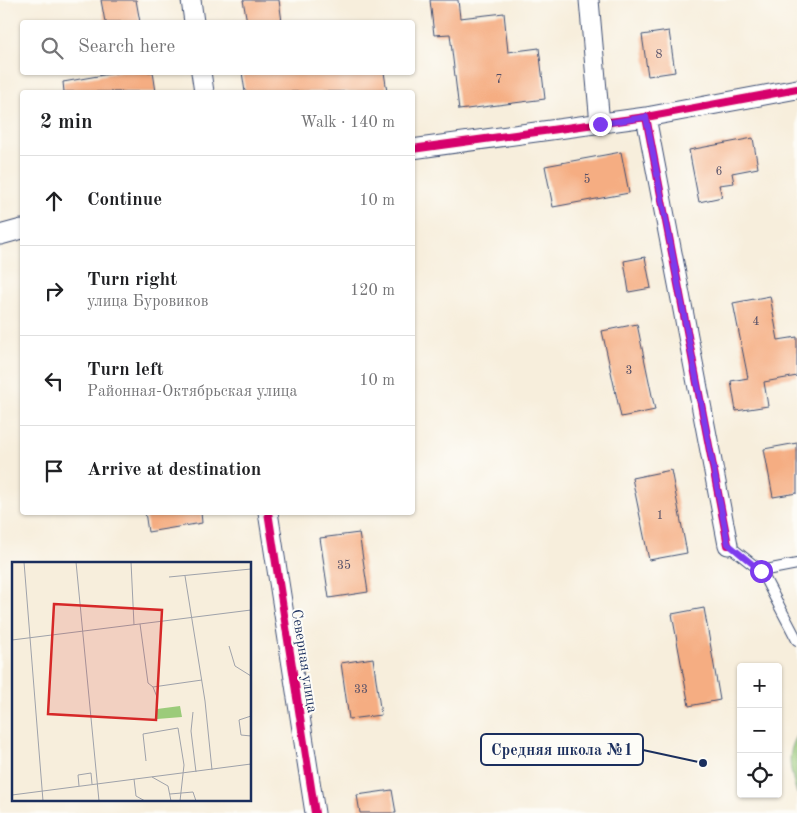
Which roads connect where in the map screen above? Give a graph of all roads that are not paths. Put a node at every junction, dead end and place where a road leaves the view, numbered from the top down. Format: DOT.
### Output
graph roads {
  1 [pos="191,0"];
  2 [pos="589,0"];
  3 [pos="194,20"];
  4 [pos="201,75"];
  5 [pos="797,89"];
  6 [pos="204,90"];
  7 [pos="646,117"];
  8 [pos="600,124"];
  9 [pos="415,149"];
  10 [pos="20,230"];
  11 [pos="0,235"];
  12 [pos="268,515"];
  13 [pos="728,544"];
  14 [pos="797,564"];
  15 [pos="761,571"];
  16 [pos="797,640"];
  17 [pos="315,813"];
  1 -- 3 [label="street"];
  2 -- 8 [label="street"];
  4 -- 6 [label="street"];
  5 -- 7 [label="street"];
  7 -- 8 [label="street"];
  7 -- 13 [label="street"];
  8 -- 9 [label="street"];
  10 -- 11 [label="street"];
  12 -- 17 [label="street, Северная улица"];
  13 -- 15 [label="lane"];
  14 -- 15 [label="lane"];
  15 -- 16 [label="lane"];
}
